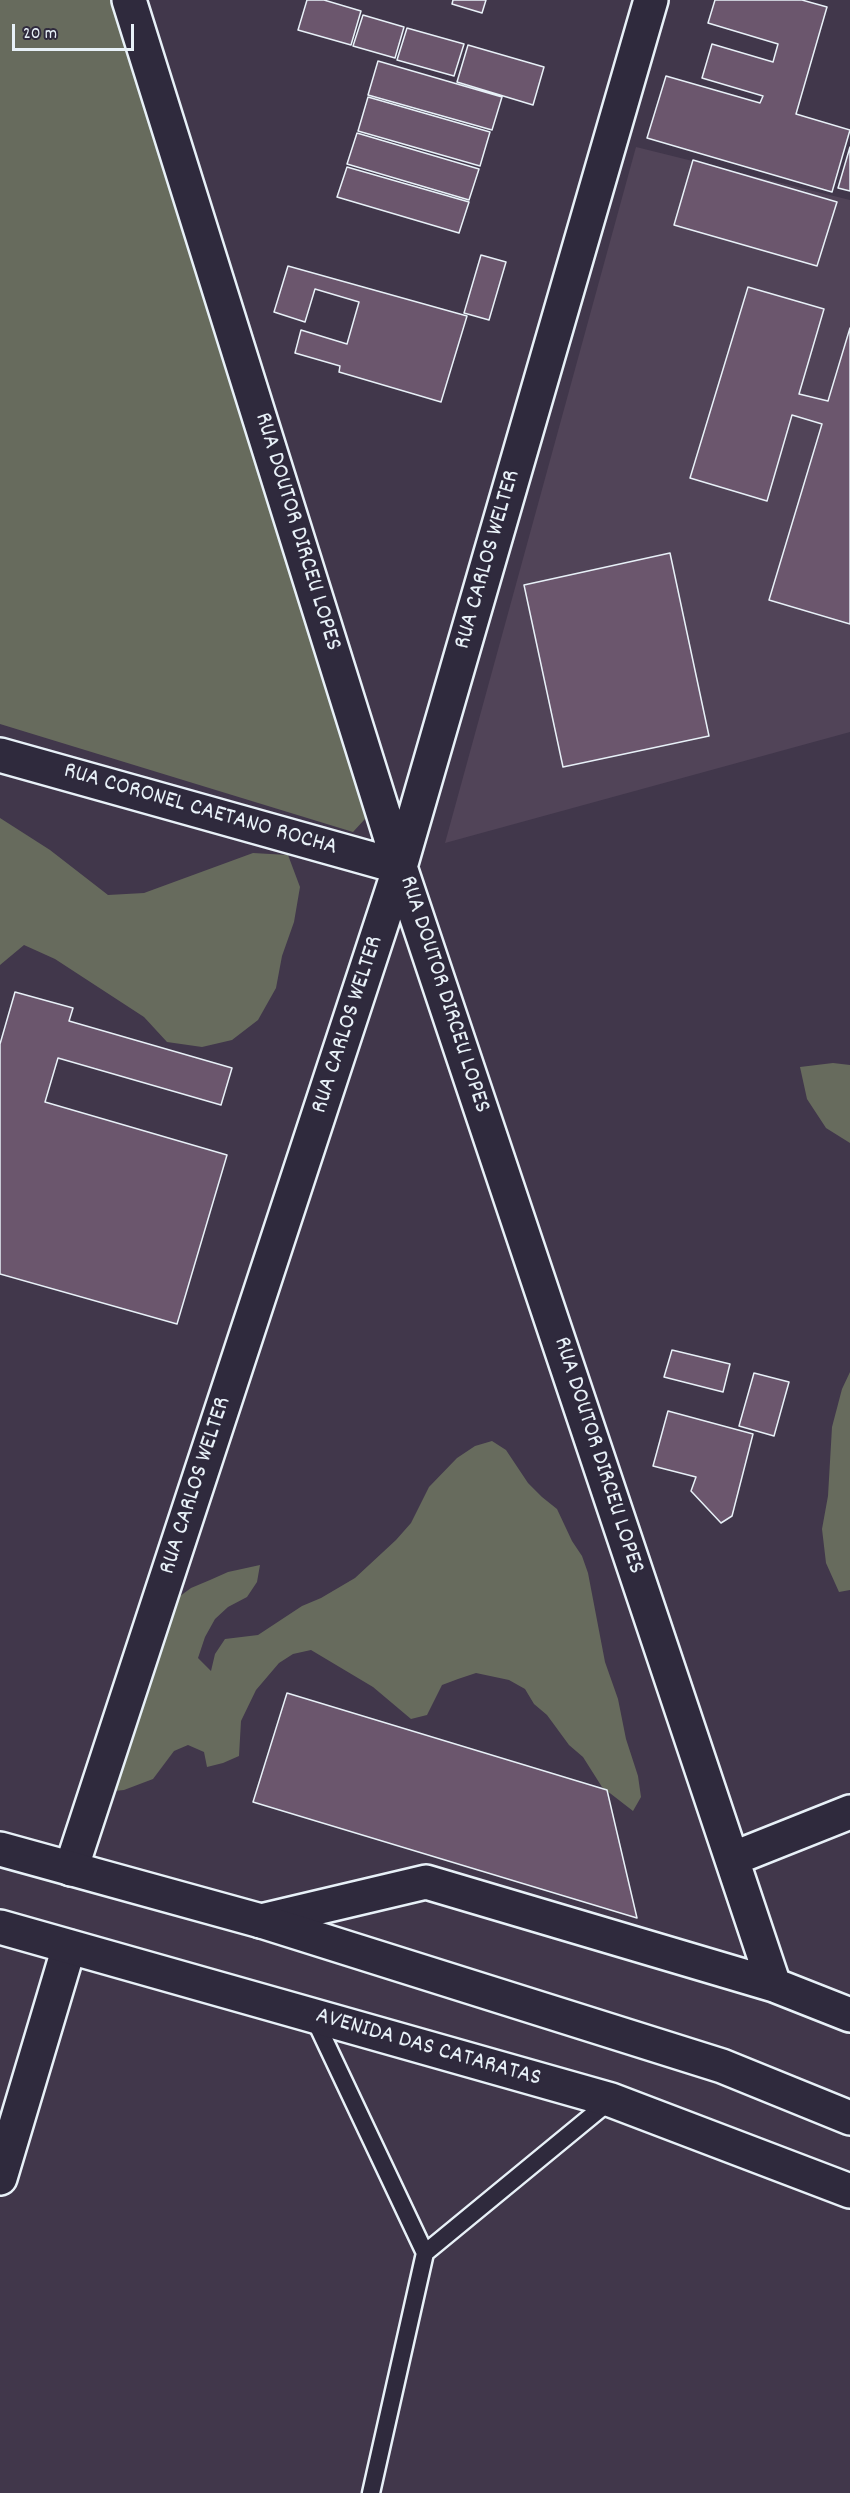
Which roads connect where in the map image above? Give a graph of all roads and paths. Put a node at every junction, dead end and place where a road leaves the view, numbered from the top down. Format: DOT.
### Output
graph roads {
  1 [pos="129,0"];
  2 [pos="651,0"];
  3 [pos="0,755"];
  4 [pos="400,867"];
  5 [pos="850,1812"];
  6 [pos="0,1849"];
  7 [pos="732,1859"];
  8 [pos="71,1869"];
  9 [pos="261,1921"];
  10 [pos="0,1927"];
  11 [pos="69,1947"];
  12 [pos="774,1985"];
  13 [pos="850,2015"];
  14 [pos="313,2016"];
  15 [pos="611,2100"];
  16 [pos="850,2118"];
  17 [pos="0,2178"];
  18 [pos="850,2191"];
  19 [pos="425,2253"];
  20 [pos="371,2493"];
  1 -- 4 [label="street, RUA DOUTOR DIRCEU LOPES"];
  2 -- 4 [label="street, RUA CARLOS WELTER"];
  3 -- 4 [label="street, RUA CORONEL CAETANO ROCHA"];
  4 -- 7 [label="street, RUA DOUTOR DIRCEU LOPES"];
  4 -- 8 [label="street, RUA CARLOS WELTER"];
  5 -- 7 [label="street"];
  6 -- 8 [label="street"];
  7 -- 12 [label="street, RUA DOUTOR DIRCEU LOPES"];
  8 -- 9 [label="street"];
  9 -- 12 [label="street"];
  9 -- 16 [label="street"];
  10 -- 11 [label="street, AVENIDA DAS CATARATAS"];
  11 -- 14 [label="street, AVENIDA DAS CATARATAS"];
  11 -- 17 [label="street"];
  12 -- 13 [label="street"];
  14 -- 15 [label="street, AVENIDA DAS CATARATAS"];
  14 -- 19 [label="lane"];
  15 -- 18 [label="street, AVENIDA DAS CATARATAS"];
  15 -- 19 [label="lane"];
  19 -- 20 [label="lane"];
}
